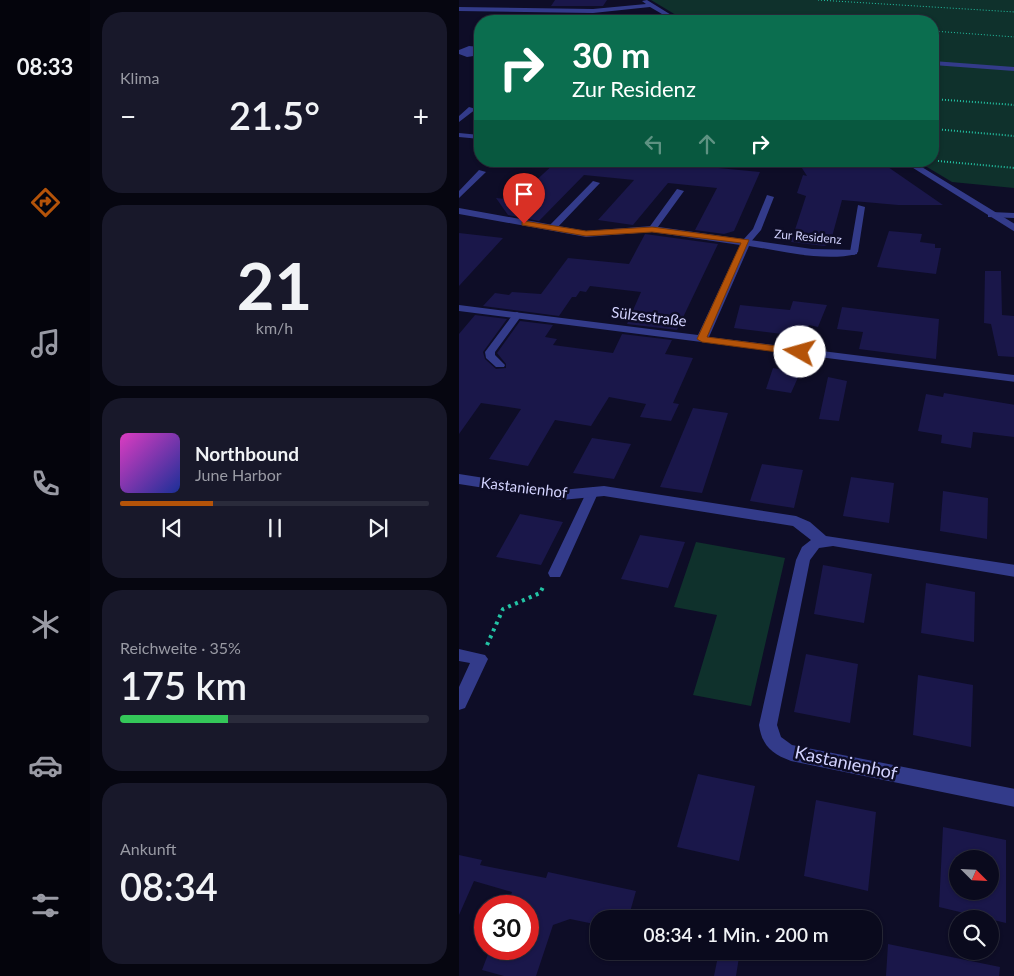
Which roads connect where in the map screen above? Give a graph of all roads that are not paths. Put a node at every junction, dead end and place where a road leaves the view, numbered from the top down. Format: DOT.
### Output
graph roads {
  1 [pos="644,0"];
  2 [pos="651,5"];
  3 [pos="459,9"];
  4 [pos="667,15"];
  5 [pos="474,48"];
  6 [pos="474,54"];
  7 [pos="939,63"];
  8 [pos="1014,69"];
  9 [pos="472,109"];
  10 [pos="459,120"];
  11 [pos="459,135"];
  12 [pos="474,136"];
  13 [pos="915,167"];
  14 [pos="482,172"];
  15 [pos="596,183"];
  16 [pos="681,191"];
  17 [pos="459,196"];
  18 [pos="770,197"];
  19 [pos="861,207"];
  20 [pos="459,211"];
  21 [pos="991,215"];
  22 [pos="1014,216"];
  23 [pos="553,228"];
  24 [pos="652,229"];
  25 [pos="1014,229"];
  26 [pos="746,242"];
  27 [pos="854,252"];
  28 [pos="459,308"];
  29 [pos="517,315"];
  30 [pos="702,339"];
  31 [pos="500,365"];
  32 [pos="1014,379"];
  33 [pos="459,479"];
  34 [pos="593,492"];
  35 [pos="821,540"];
  36 [pos="1014,571"];
  37 [pos="555,573"];
  38 [pos="459,655"];
  39 [pos="459,703"];
  40 [pos="1014,798"];
  1 -- 2 [label="street"];
  2 -- 3 [label="street"];
  2 -- 4 [label="street"];
  5 -- 6 [label="street"];
  7 -- 8 [label="lane"];
  9 -- 10 [label="street"];
  11 -- 12 [label="street"];
  13 -- 21 [label="street"];
  14 -- 17 [label="lane"];
  15 -- 23 [label="lane"];
  16 -- 24 [label="lane"];
  18 -- 26 [label="lane, Zur Residenz"];
  19 -- 27 [label="lane, Zur Residenz"];
  20 -- 23 [label="street, Zur Residenz"];
  21 -- 22 [label="lane"];
  21 -- 25 [label="street"];
  23 -- 24 [label="street, Zur Residenz"];
  24 -- 26 [label="street, Zur Residenz"];
  26 -- 27 [label="street, Zur Residenz"];
  26 -- 30 [label="street, Zur Residenz"];
  28 -- 29 [label="street, Sülzestraße"];
  29 -- 30 [label="street, Sülzestraße"];
  29 -- 31 [label="lane"];
  30 -- 32 [label="street, Sülzestraße"];
  33 -- 34 [label="street, Kastanienhof"];
  34 -- 35 [label="street, Kastanienhof"];
  34 -- 37 [label="lane"];
  35 -- 36 [label="street"];
  35 -- 40 [label="street, Kastanienhof"];
  38 -- 39 [label="lane"];
}
